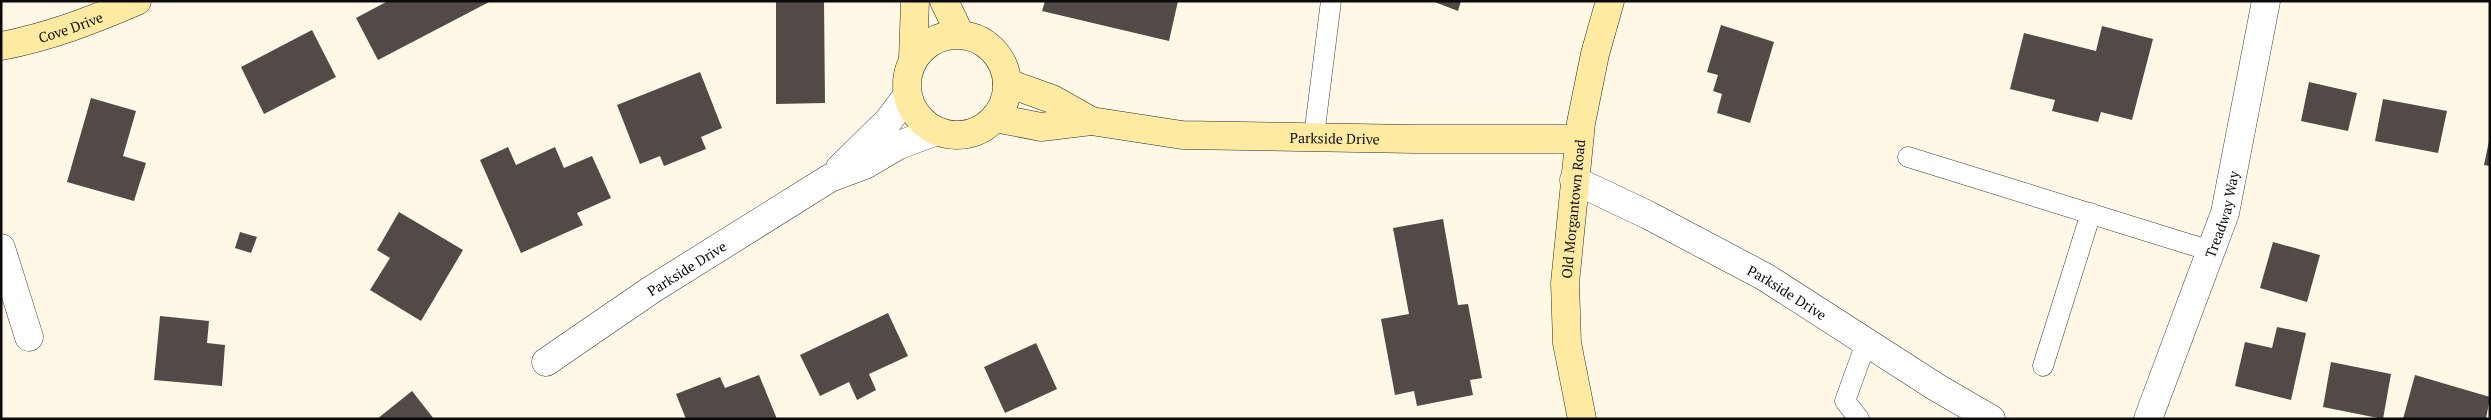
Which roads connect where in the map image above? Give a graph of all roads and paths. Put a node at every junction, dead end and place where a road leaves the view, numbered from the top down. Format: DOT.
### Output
graph roads {
  1 [pos="137,1"];
  2 [pos="915,1"];
  3 [pos="944,1"];
  4 [pos="1332,1"];
  5 [pos="1610,1"];
  6 [pos="2266,1"];
  7 [pos="960,34"];
  8 [pos="1,46"];
  9 [pos="913,59"];
  10 [pos="1007,83"];
  11 [pos="907,96"];
  12 [pos="995,118"];
  13 [pos="1091,121"];
  14 [pos="937,131"];
  15 [pos="1314,136"];
  16 [pos="1579,139"];
  17 [pos="1908,156"];
  18 [pos="830,178"];
  19 [pos="1574,180"];
  20 [pos="2091,213"];
  21 [pos="1,248"];
  22 [pos="2211,250"];
  23 [pos="29,337"];
  24 [pos="1866,343"];
  25 [pos="546,362"];
  26 [pos="2043,366"];
  27 [pos="1582,419"];
  28 [pos="1859,419"];
  29 [pos="1991,419"];
  30 [pos="2148,419"];
  1 -- 8 [label="street, Cove Drive"];
  2 -- 9 [label="street"];
  3 -- 7 [label="street"];
  4 -- 15 [label="lane"];
  5 -- 16 [label="street, Old Morgantown Road"];
  6 -- 22 [label="street, Treadway Way"];
  7 -- 9 [label="street"];
  7 -- 10 [label="street"];
  9 -- 11 [label="street"];
  10 -- 12 [label="street"];
  10 -- 13 [label="street, Parkside Drive"];
  11 -- 14 [label="street"];
  11 -- 18 [label="street, Parkside Drive"];
  12 -- 13 [label="street, Parkside Drive"];
  12 -- 14 [label="street"];
  13 -- 15 [label="street, Parkside Drive"];
  14 -- 18 [label="street, Parkside Drive"];
  15 -- 16 [label="street, Parkside Drive"];
  16 -- 19 [label="street, Old Morgantown Road"];
  17 -- 20 [label="lane"];
  18 -- 25 [label="street, Parkside Drive"];
  19 -- 24 [label="street, Parkside Drive"];
  19 -- 27 [label="street, Old Morgantown Road"];
  20 -- 22 [label="lane"];
  20 -- 26 [label="lane"];
  21 -- 23 [label="street"];
  22 -- 30 [label="street, Treadway Way"];
  24 -- 28 [label="lane"];
  24 -- 29 [label="street, Parkside Drive"];
}
